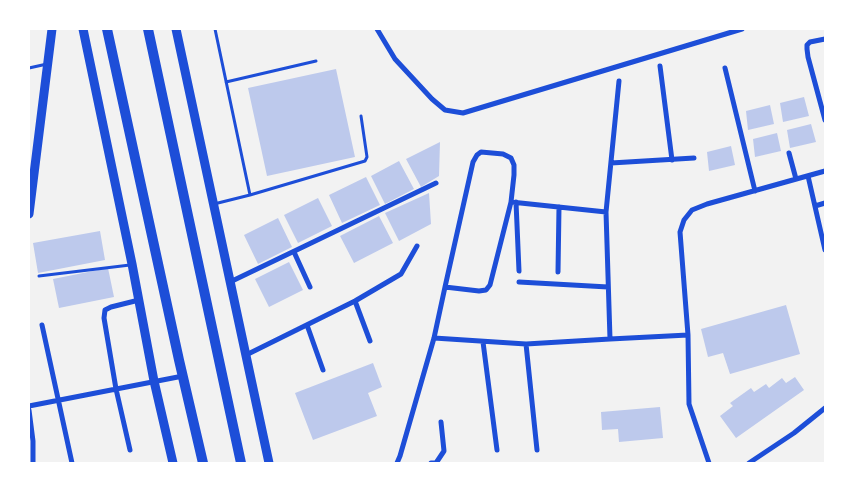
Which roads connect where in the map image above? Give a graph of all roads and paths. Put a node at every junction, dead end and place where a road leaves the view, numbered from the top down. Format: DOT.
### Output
graph roads {
  1 [pos="52,29"];
  2 [pos="83,29"];
  3 [pos="107,29"];
  4 [pos="148,29"];
  5 [pos="176,29"];
  6 [pos="215,29"];
  7 [pos="377,29"];
  8 [pos="742,29"];
  9 [pos="825,38"];
  10 [pos="316,61"];
  11 [pos="48,64"];
  12 [pos="660,66"];
  13 [pos="29,68"];
  14 [pos="725,68"];
  15 [pos="619,81"];
  16 [pos="226,82"];
  17 [pos="823,102"];
  18 [pos="361,116"];
  19 [pos="825,120"];
  20 [pos="789,153"];
  21 [pos="694,158"];
  22 [pos="672,160"];
  23 [pos="611,163"];
  24 [pos="825,171"];
  25 [pos="808,176"];
  26 [pos="796,180"];
  27 [pos="436,184"];
  28 [pos="755,191"];
  29 [pos="250,195"];
  30 [pos="514,202"];
  31 [pos="825,203"];
  32 [pos="214,204"];
  33 [pos="815,206"];
  34 [pos="559,207"];
  35 [pos="606,212"];
  36 [pos="29,214"];
  37 [pos="417,246"];
  38 [pos="825,250"];
  39 [pos="294,252"];
  40 [pos="132,264"];
  41 [pos="519,271"];
  42 [pos="558,272"];
  43 [pos="39,276"];
  44 [pos="230,282"];
  45 [pos="519,282"];
  46 [pos="310,286"];
  47 [pos="608,286"];
  48 [pos="445,287"];
  49 [pos="139,300"];
  50 [pos="355,301"];
  51 [pos="42,325"];
  52 [pos="307,326"];
  53 [pos="688,335"];
  54 [pos="434,338"];
  55 [pos="610,338"];
  56 [pos="370,341"];
  57 [pos="483,342"];
  58 [pos="526,344"];
  59 [pos="246,355"];
  60 [pos="323,370"];
  61 [pos="183,376"];
  62 [pos="154,381"];
  63 [pos="116,389"];
  64 [pos="58,400"];
  65 [pos="29,406"];
  66 [pos="825,408"];
  67 [pos="29,410"];
  68 [pos="441,422"];
  69 [pos="130,450"];
  70 [pos="498,450"];
  71 [pos="537,450"];
  72 [pos="33,463"];
  73 [pos="72,463"];
  74 [pos="174,463"];
  75 [pos="203,463"];
  76 [pos="242,463"];
  77 [pos="269,463"];
  78 [pos="397,463"];
  79 [pos="431,463"];
  80 [pos="709,463"];
  81 [pos="749,463"];
  1 -- 11 [label="street"];
  2 -- 40 [label="street"];
  3 -- 61 [label="main road"];
  4 -- 76 [label="main road"];
  5 -- 32 [label="street"];
  6 -- 16 [label="lane"];
  7 -- 8 [label="street"];
  9 -- 17 [label="street"];
  10 -- 16 [label="lane"];
  11 -- 13 [label="lane"];
  11 -- 36 [label="street"];
  12 -- 22 [label="street"];
  14 -- 28 [label="street"];
  15 -- 23 [label="street"];
  16 -- 29 [label="lane"];
  17 -- 19 [label="street"];
  18 -- 29 [label="lane"];
  20 -- 26 [label="street"];
  21 -- 22 [label="street"];
  22 -- 23 [label="street"];
  23 -- 35 [label="street"];
  24 -- 25 [label="street"];
  25 -- 26 [label="street"];
  25 -- 33 [label="street"];
  26 -- 28 [label="street"];
  27 -- 39 [label="street"];
  28 -- 53 [label="street"];
  29 -- 32 [label="lane"];
  30 -- 34 [label="street"];
  30 -- 41 [label="street"];
  30 -- 48 [label="street"];
  30 -- 48 [label="street"];
  31 -- 33 [label="street"];
  32 -- 44 [label="street"];
  33 -- 38 [label="street"];
  34 -- 35 [label="street"];
  34 -- 42 [label="street"];
  35 -- 47 [label="street"];
  37 -- 50 [label="street"];
  39 -- 44 [label="street"];
  39 -- 46 [label="street"];
  40 -- 43 [label="lane"];
  40 -- 49 [label="street"];
  44 -- 59 [label="street"];
  45 -- 47 [label="street"];
  47 -- 55 [label="street"];
  48 -- 54 [label="street"];
  49 -- 62 [label="street"];
  49 -- 63 [label="street"];
  50 -- 52 [label="street"];
  50 -- 56 [label="street"];
  51 -- 64 [label="street"];
  52 -- 59 [label="street"];
  52 -- 60 [label="street"];
  53 -- 55 [label="street"];
  53 -- 80 [label="street"];
  54 -- 57 [label="street"];
  54 -- 78 [label="street"];
  55 -- 58 [label="street"];
  57 -- 58 [label="street"];
  57 -- 70 [label="street"];
  58 -- 71 [label="street"];
  59 -- 77 [label="street"];
  61 -- 62 [label="street"];
  61 -- 75 [label="main road"];
  62 -- 63 [label="street"];
  62 -- 74 [label="street"];
  63 -- 64 [label="street"];
  63 -- 69 [label="street"];
  64 -- 65 [label="street"];
  64 -- 73 [label="street"];
  66 -- 81 [label="street"];
  67 -- 72 [label="street"];
  68 -- 79 [label="street"];
}
